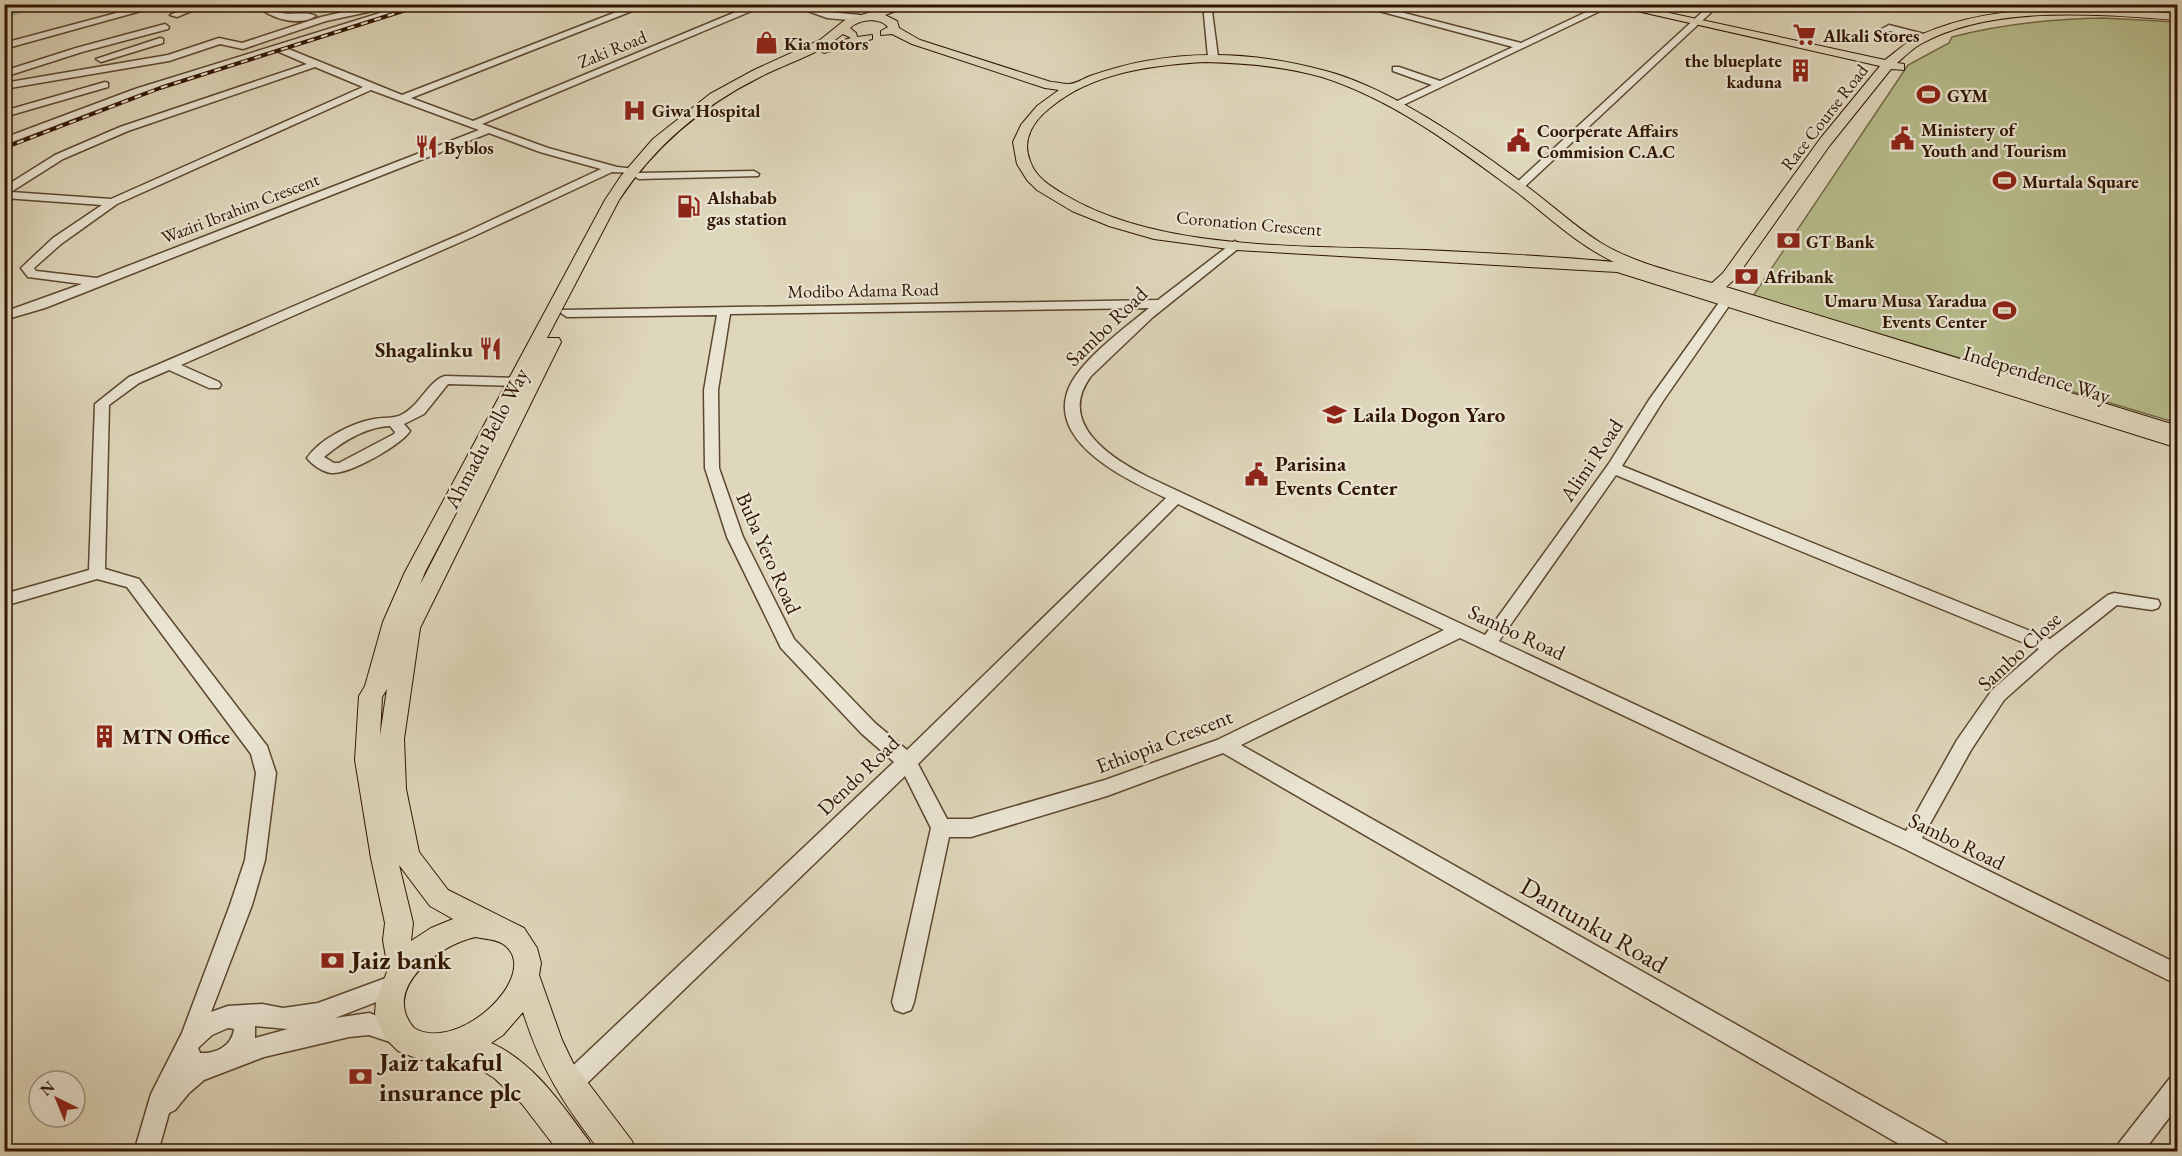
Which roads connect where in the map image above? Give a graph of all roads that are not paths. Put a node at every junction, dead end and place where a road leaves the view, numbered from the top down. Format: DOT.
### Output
graph roads {
  1 [pos="162,4"];
  2 [pos="204,4"];
  3 [pos="260,4"];
  4 [pos="296,4"];
  5 [pos="388,4"];
  6 [pos="420,4"];
  7 [pos="645,4"];
  8 [pos="764,4"];
  9 [pos="793,4"];
  10 [pos="911,4"];
  11 [pos="919,4"];
  12 [pos="1208,4"];
  13 [pos="1356,4"];
  14 [pos="1611,4"];
  15 [pos="1626,4"];
  16 [pos="1716,4"];
  17 [pos="268,13"];
  18 [pos="174,15"];
  19 [pos="827,15"];
  20 [pos="864,18"];
  21 [pos="2178,18"];
  22 [pos="324,19"];
  23 [pos="1698,22"];
  24 [pos="165,27"];
  25 [pos="843,27"];
  26 [pos="893,28"];
  27 [pos="1883,32"];
  28 [pos="872,36"];
  29 [pos="1925,37"];
  30 [pos="7,41"];
  31 [pos="160,41"];
  32 [pos="21,42"];
  33 [pos="915,42"];
  34 [pos="1522,46"];
  35 [pos="280,49"];
  36 [pos="58,56"];
  37 [pos="1213,57"];
  38 [pos="1865,57"];
  39 [pos="1894,63"];
  40 [pos="315,64"];
  41 [pos="33,65"];
  42 [pos="1396,69"];
  43 [pos="76,72"];
  44 [pos="61,73"];
  45 [pos="4,74"];
  46 [pos="105,85"];
  47 [pos="1441,85"];
  48 [pos="4,86"];
  49 [pos="371,87"];
  50 [pos="1060,89"];
  51 [pos="138,91"];
  52 [pos="402,98"];
  53 [pos="1397,105"];
  54 [pos="4,114"];
  55 [pos="473,124"];
  56 [pos="4,126"];
  57 [pos="488,130"];
  58 [pos="27,132"];
  59 [pos="4,142"];
  60 [pos="627,172"];
  61 [pos="754,174"];
  62 [pos="1518,187"];
  63 [pos="4,195"];
  64 [pos="111,203"];
  65 [pos="1235,245"];
  66 [pos="1600,248"];
  67 [pos="1577,263"];
  68 [pos="1608,266"];
  69 [pos="1637,266"];
  70 [pos="100,282"];
  71 [pos="1727,295"];
  72 [pos="1160,304"];
  73 [pos="724,311"];
  74 [pos="567,313"];
  75 [pos="4,316"];
  76 [pos="170,365"];
  77 [pos="515,382"];
  78 [pos="214,385"];
  79 [pos="396,424"];
  80 [pos="2178,432"];
  81 [pos="2178,442"];
  82 [pos="1613,468"];
  83 [pos="1176,497"];
  84 [pos="97,573"];
  85 [pos="4,600"];
  86 [pos="2152,604"];
  87 [pos="1460,630"];
  88 [pos="1488,643"];
  89 [pos="2052,647"];
  90 [pos="1224,745"];
  91 [pos="907,762"];
  92 [pos="941,828"];
  93 [pos="1910,842"];
  94 [pos="491,925"];
  95 [pos="2178,975"];
  96 [pos="526,977"];
  97 [pos="398,978"];
  98 [pos="213,982"];
  99 [pos="903,1002"];
  100 [pos="232,1017"];
  101 [pos="399,1034"];
  102 [pos="189,1041"];
  103 [pos="435,1047"];
  104 [pos="214,1064"];
  105 [pos="570,1084"];
  106 [pos="2178,1086"];
  107 [pos="156,1118"];
  108 [pos="146,1152"];
  109 [pos="578,1152"];
  110 [pos="621,1152"];
  111 [pos="1938,1152"];
  112 [pos="2128,1152"];
  1 -- 32 [label="street"];
  2 -- 18 [label="street"];
  3 -- 17 [label="street"];
  4 -- 17 [label="street"];
  5 -- 22 [label="street"];
  6 -- 35 [label="street"];
  7 -- 52 [label="street"];
  8 -- 55 [label="street, Zaki Road"];
  9 -- 19 [label="street"];
  10 -- 20 [label="main road, Ahmadu Bello Way"];
  11 -- 26 [label="main road"];
  12 -- 37 [label="street"];
  13 -- 34 [label="street"];
  14 -- 23 [label="main road"];
  14 -- 34 [label="street"];
  15 -- 23 [label="main road"];
  16 -- 23 [label="street"];
  17 -- 22 [label="street"];
  19 -- 20 [label="street"];
  19 -- 25 [label="street"];
  20 -- 25 [label="main road, Ahmadu Bello Way"];
  20 -- 26 [label="main road"];
  21 -- 29 [label="main road, Race Course Road"];
  21 -- 39 [label="main road, Race Course Road"];
  22 -- 43 [label="street"];
  23 -- 38 [label="main road"];
  23 -- 62 [label="street"];
  24 -- 36 [label="street"];
  25 -- 28 [label="main road"];
  25 -- 60 [label="main road, Ahmadu Bello Way"];
  26 -- 28 [label="main road, Ahmadu Bello Way"];
  26 -- 33 [label="main road"];
  27 -- 29 [label="street"];
  28 -- 33 [label="main road"];
  28 -- 60 [label="main road, Ahmadu Bello Way"];
  29 -- 39 [label="main road, Race Course Road"];
  30 -- 32 [label="street"];
  31 -- 44 [label="street"];
  32 -- 36 [label="street"];
  33 -- 50 [label="main road"];
  34 -- 47 [label="street"];
  35 -- 40 [label="street"];
  35 -- 51 [label="street"];
  36 -- 41 [label="street"];
  37 -- 50 [label="main road, Coronation Crescent"];
  37 -- 53 [label="main road, Coronation Crescent"];
  38 -- 39 [label="main road"];
  38 -- 39 [label="main road"];
  39 -- 71 [label="main road, Race Course Road"];
  39 -- 71 [label="main road, Race Course Road"];
  40 -- 49 [label="street"];
  40 -- 63 [label="street"];
  41 -- 44 [label="street"];
  41 -- 45 [label="street"];
  42 -- 47 [label="street"];
  43 -- 44 [label="street"];
  43 -- 46 [label="street"];
  44 -- 48 [label="street"];
  46 -- 51 [label="street"];
  46 -- 54 [label="street"];
  47 -- 53 [label="street"];
  49 -- 52 [label="street"];
  49 -- 64 [label="street"];
  50 -- 65 [label="main road, Coronation Crescent"];
  51 -- 58 [label="street"];
  52 -- 55 [label="street"];
  53 -- 62 [label="main road, Coronation Crescent"];
  55 -- 57 [label="street"];
  56 -- 58 [label="street"];
  57 -- 60 [label="street"];
  57 -- 70 [label="street, Waziri Ibrahim Crescent"];
  58 -- 59 [label="street"];
  60 -- 61 [label="street"];
  60 -- 74 [label="main road, Ahmadu Bello Way"];
  60 -- 76 [label="street"];
  60 -- 77 [label="main road, Ahmadu Bello Way"];
  62 -- 66 [label="main road, Coronation Crescent"];
  63 -- 64 [label="street"];
  64 -- 70 [label="street"];
  65 -- 67 [label="main road, Coronation Crescent"];
  65 -- 72 [label="street, Sambo Road"];
  66 -- 67 [label="main road"];
  66 -- 69 [label="main road, Coronation Crescent"];
  67 -- 68 [label="main road, Coronation Crescent"];
  68 -- 71 [label="main road, Independence Way"];
  69 -- 71 [label="main road, Independence Way"];
  70 -- 75 [label="street, Waziri Ibrahim Crescent"];
  71 -- 80 [label="main road, Independence Way"];
  71 -- 81 [label="main road, Independence Way"];
  71 -- 82 [label="street, Alimi Road"];
  72 -- 73 [label="street, Modibo Adama Road"];
  72 -- 83 [label="street, Sambo Road"];
  73 -- 74 [label="street, Modibo Adama Road"];
  73 -- 91 [label="street, Buba Yero Road"];
  74 -- 94 [label="main road, Ahmadu Bello Way"];
  76 -- 78 [label="street"];
  76 -- 84 [label="street"];
  77 -- 79 [label="street"];
  77 -- 97 [label="main road, Ahmadu Bello Way"];
  79 -- 79 [label="street"];
  82 -- 88 [label="street, Alimi Road"];
  82 -- 89 [label="street"];
  83 -- 87 [label="street, Sambo Road"];
  83 -- 91 [label="street, Dendo Road"];
  84 -- 85 [label="street"];
  84 -- 98 [label="street"];
  86 -- 89 [label="street, Sambo Close"];
  87 -- 88 [label="street, Sambo Road"];
  87 -- 90 [label="street, Ethiopia Crescent"];
  88 -- 93 [label="street, Sambo Road"];
  89 -- 93 [label="street, Sambo Close"];
  90 -- 92 [label="street, Ethiopia Crescent"];
  90 -- 111 [label="street, Dantunku Road"];
  91 -- 92 [label="street"];
  91 -- 105 [label="street, Dendo Road"];
  92 -- 99 [label="street"];
  93 -- 95 [label="street, Sambo Road"];
  94 -- 96 [label="main road"];
  94 -- 97 [label="main road"];
  96 -- 103 [label="main road"];
  96 -- 105 [label="main road"];
  97 -- 100 [label="street"];
  97 -- 101 [label="main road"];
  98 -- 100 [label="street"];
  98 -- 102 [label="street"];
  100 -- 102 [label="street"];
  100 -- 104 [label="street"];
  101 -- 103 [label="main road"];
  101 -- 104 [label="street"];
  102 -- 104 [label="street"];
  102 -- 107 [label="street"];
  103 -- 109 [label="main road"];
  104 -- 107 [label="street"];
  105 -- 110 [label="main road"];
  106 -- 112 [label="street"];
  107 -- 108 [label="street"];
}
